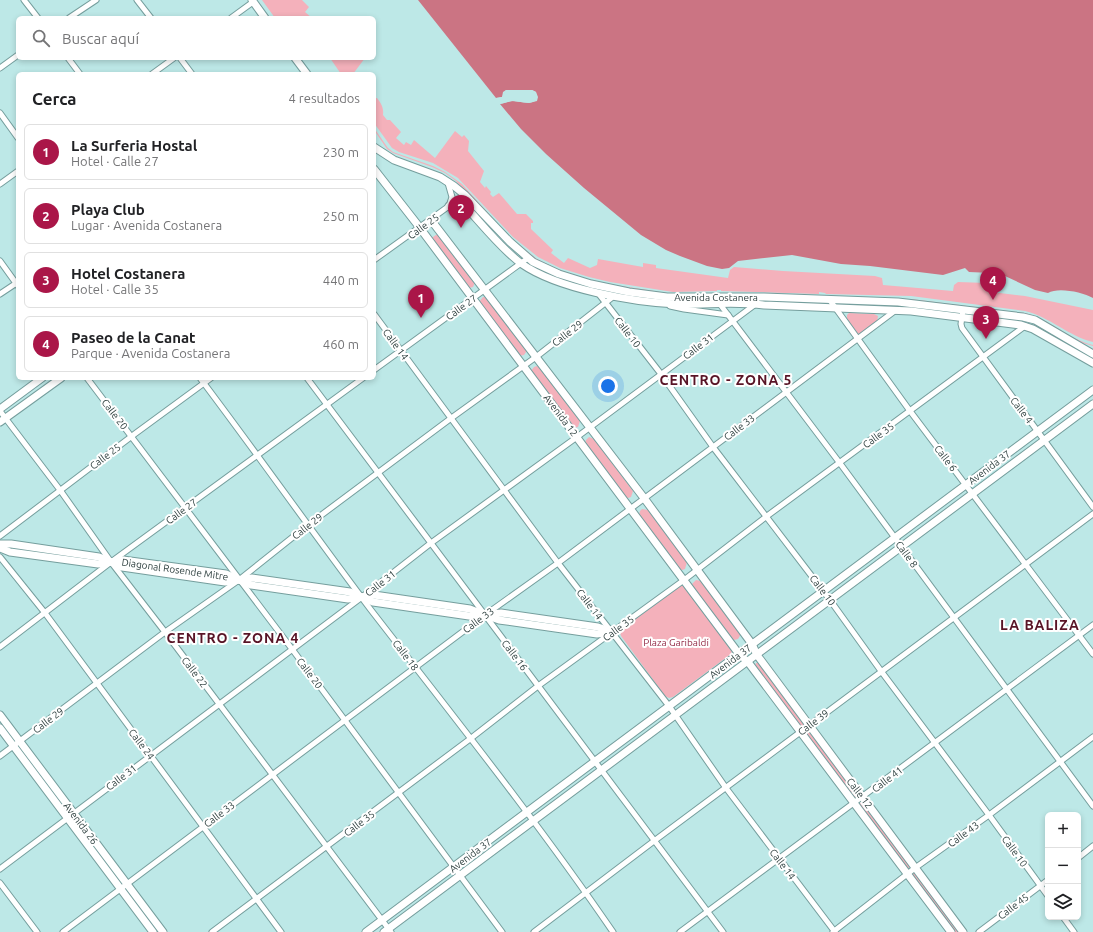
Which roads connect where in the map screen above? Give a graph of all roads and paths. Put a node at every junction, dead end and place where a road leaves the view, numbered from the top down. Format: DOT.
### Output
graph roads {
  1 [pos="24,0"];
  2 [pos="96,0"];
  3 [pos="137,0"];
  4 [pos="252,1"];
  5 [pos="36,16"];
  6 [pos="72,16"];
  7 [pos="149,16"];
  8 [pos="233,16"];
  9 [pos="263,16"];
  10 [pos="16,56"];
  11 [pos="70,60"];
  12 [pos="171,60"];
  13 [pos="182,60"];
  14 [pos="296,60"];
  15 [pos="0,68"];
  16 [pos="78,72"];
  17 [pos="155,72"];
  18 [pos="190,72"];
  19 [pos="305,72"];
  20 [pos="0,113"];
  21 [pos="16,135"];
  22 [pos="376,149"];
  23 [pos="16,172"];
  24 [pos="376,172"];
  25 [pos="447,181"];
  26 [pos="0,184"];
  27 [pos="449,206"];
  28 [pos="431,220"];
  29 [pos="420,228"];
  30 [pos="528,258"];
  31 [pos="376,259"];
  32 [pos="0,261"];
  33 [pos="521,264"];
  34 [pos="16,282"];
  35 [pos="16,284"];
  36 [pos="485,289"];
  37 [pos="598,289"];
  38 [pos="0,294"];
  39 [pos="614,296"];
  40 [pos="760,297"];
  41 [pos="473,298"];
  42 [pos="829,299"];
  43 [pos="652,302"];
  44 [pos="605,303"];
  45 [pos="719,303"];
  46 [pos="756,304"];
  47 [pos="835,308"];
  48 [pos="896,310"];
  49 [pos="962,313"];
  50 [pos="728,315"];
  51 [pos="376,317"];
  52 [pos="732,321"];
  53 [pos="1025,326"];
  54 [pos="858,339"];
  55 [pos="400,350"];
  56 [pos="1091,352"];
  57 [pos="536,357"];
  58 [pos="982,357"];
  59 [pos="1093,363"];
  60 [pos="524,366"];
  61 [pos="376,368"];
  62 [pos="661,374"];
  63 [pos="39,380"];
  64 [pos="58,380"];
  65 [pos="89,380"];
  66 [pos="202,380"];
  67 [pos="208,380"];
  68 [pos="309,380"];
  69 [pos="360,380"];
  70 [pos="204,383"];
  71 [pos="1093,390"];
  72 [pos="786,392"];
  73 [pos="327,404"];
  74 [pos="1093,404"];
  75 [pos="0,410"];
  76 [pos="910,411"];
  77 [pos="450,419"];
  78 [pos="3,420"];
  79 [pos="590,427"];
  80 [pos="1038,431"];
  81 [pos="132,436"];
  82 [pos="577,437"];
  83 [pos="1044,440"];
  84 [pos="713,447"];
  85 [pos="258,455"];
  86 [pos="840,462"];
  87 [pos="378,473"];
  88 [pos="966,485"];
  89 [pos="60,490"];
  90 [pos="504,490"];
  91 [pos="973,494"];
  92 [pos="644,498"];
  93 [pos="1093,507"];
  94 [pos="185,508"];
  95 [pos="631,508"];
  96 [pos="1093,514"];
  97 [pos="767,516"];
  98 [pos="308,525"];
  99 [pos="0,536"];
  100 [pos="895,538"];
  101 [pos="431,543"];
  102 [pos="0,544"];
  103 [pos="902,547"];
  104 [pos="0,548"];
  105 [pos="0,558"];
  106 [pos="111,562"];
  107 [pos="558,563"];
  108 [pos="1025,563"];
  109 [pos="696,570"];
  110 [pos="239,580"];
  111 [pos="684,580"];
  112 [pos="823,591"];
  113 [pos="362,597"];
  114 [pos="830,600"];
  115 [pos="45,613"];
  116 [pos="485,615"];
  117 [pos="953,617"];
  118 [pos="1093,625"];
  119 [pos="165,632"];
  120 [pos="612,632"];
  121 [pos="1079,635"];
  122 [pos="752,644"];
  123 [pos="0,647"];
  124 [pos="292,649"];
  125 [pos="739,654"];
  126 [pos="1093,654"];
  127 [pos="757,655"];
  128 [pos="748,662"];
  129 [pos="415,667"];
  130 [pos="881,671"];
  131 [pos="96,683"];
  132 [pos="538,686"];
  133 [pos="1006,690"];
  134 [pos="219,704"];
  135 [pos="668,706"];
  136 [pos="0,715"];
  137 [pos="675,716"];
  138 [pos="345,720"];
  139 [pos="810,725"];
  140 [pos="0,728"];
  141 [pos="801,732"];
  142 [pos="1093,737"];
  143 [pos="470,739"];
  144 [pos="20,741"];
  145 [pos="934,743"];
  146 [pos="13,746"];
  147 [pos="0,756"];
  148 [pos="150,756"];
  149 [pos="1061,761"];
  150 [pos="595,762"];
  151 [pos="602,770"];
  152 [pos="272,775"];
  153 [pos="726,788"];
  154 [pos="399,792"];
  155 [pos="863,797"];
  156 [pos="854,803"];
  157 [pos="1093,806"];
  158 [pos="74,813"];
  159 [pos="526,813"];
  160 [pos="989,815"];
  161 [pos="67,818"];
  162 [pos="533,821"];
  163 [pos="203,827"];
  164 [pos="654,840"];
  165 [pos="1093,846"];
  166 [pos="327,847"];
  167 [pos="1081,856"];
  168 [pos="780,859"];
  169 [pos="454,866"];
  170 [pos="916,868"];
  171 [pos="0,869"];
  172 [pos="907,874"];
  173 [pos="460,875"];
  174 [pos="1045,882"];
  175 [pos="0,883"];
  176 [pos="127,884"];
  177 [pos="1040,886"];
  178 [pos="120,889"];
  179 [pos="1045,892"];
  180 [pos="586,893"];
  181 [pos="256,899"];
  182 [pos="707,912"];
  183 [pos="382,920"];
  184 [pos="1065,920"];
  185 [pos="388,931"];
  186 [pos="37,932"];
  187 [pos="63,932"];
  188 [pos="153,932"];
  189 [pos="163,932"];
  190 [pos="212,932"];
  191 [pos="281,932"];
  192 [pos="366,932"];
  193 [pos="502,932"];
  194 [pos="534,932"];
  195 [pos="613,932"];
  196 [pos="680,932"];
  197 [pos="723,932"];
  198 [pos="834,932"];
  199 [pos="951,932"];
  200 [pos="963,932"];
  201 [pos="979,932"];
  202 [pos="1074,932"];
  1 -- 5 [label="street"];
  2 -- 6 [label="street"];
  3 -- 7 [label="street"];
  4 -- 8 [label="street"];
  4 -- 9 [label="main road"];
  10 -- 15 [label="street"];
  11 -- 16 [label="street"];
  12 -- 17 [label="street"];
  13 -- 18 [label="street"];
  14 -- 19 [label="main road"];
  20 -- 21 [label="street"];
  22 -- 25 [label="main road, Avenida Costanera"];
  23 -- 26 [label="street"];
  24 -- 29 [label="main road, Avenida 12"];
  25 -- 27 [label="street"];
  25 -- 30 [label="main road, Avenida Costanera"];
  27 -- 28 [label="street, Calle 25"];
  27 -- 33 [label="main road, Avenida Costanera"];
  28 -- 29 [label="street, Calle 25"];
  28 -- 36 [label="main road, Avenida 12"];
  29 -- 31 [label="street, Calle 25"];
  29 -- 41 [label="main road, Avenida 12"];
  30 -- 33 [label="street, Calle 27"];
  30 -- 37 [label="main road, Avenida Costanera"];
  32 -- 34 [label="street"];
  33 -- 36 [label="street, Calle 27"];
  33 -- 37 [label="main road, Avenida Costanera"];
  35 -- 38 [label="street"];
  36 -- 41 [label="street, Calle 27"];
  36 -- 57 [label="main road, Avenida 12"];
  37 -- 39 [label="main road, Avenida Costanera"];
  37 -- 40 [label="main road, Avenida Costanera"];
  37 -- 44 [label="street, Calle 10"];
  39 -- 43 [label="main road, Avenida Costanera"];
  39 -- 44 [label="street, Calle 29"];
  40 -- 42 [label="main road, Avenida Costanera"];
  40 -- 46 [label="street, Calle 31"];
  41 -- 55 [label="street, Calle 27"];
  41 -- 60 [label="main road, Avenida 12"];
  42 -- 47 [label="street, Calle 6"];
  42 -- 49 [label="main road, Avenida Costanera"];
  43 -- 45 [label="main road, Avenida Costanera"];
  43 -- 50 [label="street"];
  44 -- 57 [label="street, Calle 29"];
  44 -- 62 [label="street, Calle 10"];
  45 -- 46 [label="main road, Avenida Costanera"];
  45 -- 50 [label="street, Calle 8"];
  46 -- 47 [label="main road, Avenida Costanera"];
  46 -- 52 [label="street, Calle 31"];
  47 -- 48 [label="main road, Avenida Costanera"];
  47 -- 54 [label="street, Calle 6"];
  48 -- 49 [label="main road, Avenida Costanera"];
  48 -- 54 [label="street, Calle 33"];
  49 -- 53 [label="main road, Avenida Costanera"];
  49 -- 56 [label="main road, Avenida Costanera"];
  49 -- 58 [label="street, Calle 4"];
  50 -- 52 [label="street, Calle 8"];
  51 -- 55 [label="street, Calle 14"];
  52 -- 62 [label="street, Calle 31"];
  52 -- 72 [label="street, Calle 8"];
  53 -- 58 [label="street, Calle 35"];
  53 -- 59 [label="main road, Avenida Costanera"];
  54 -- 72 [label="street, Calle 33"];
  54 -- 76 [label="street, Calle 6"];
  55 -- 61 [label="street, Calle 27"];
  55 -- 77 [label="street, Calle 14"];
  57 -- 60 [label="street, Calle 29"];
  57 -- 79 [label="main road, Avenida 12"];
  58 -- 76 [label="street, Calle 35"];
  58 -- 80 [label="street, Calle 4"];
  60 -- 77 [label="street, Calle 29"];
  60 -- 82 [label="main road, Avenida 12"];
  62 -- 79 [label="street, Calle 31"];
  62 -- 84 [label="street, Calle 10"];
  63 -- 75 [label="main road"];
  64 -- 78 [label="main road"];
  65 -- 81 [label="street, Calle 20"];
  66 -- 70 [label="street, Calle 18"];
  67 -- 70 [label="street, Calle 25"];
  68 -- 73 [label="street, Calle 16"];
  69 -- 73 [label="street, Calle 27"];
  70 -- 81 [label="street, Calle 25"];
  70 -- 85 [label="street, Calle 18"];
  71 -- 80 [label="main road, Avenida 37"];
  72 -- 84 [label="street, Calle 33"];
  72 -- 86 [label="street, Calle 8"];
  73 -- 85 [label="street, Calle 27"];
  73 -- 87 [label="street, Calle 16"];
  74 -- 83 [label="main road, Avenida 37"];
  75 -- 78 [label="street, Calle 22"];
  76 -- 86 [label="street, Calle 35"];
  76 -- 88 [label="street, Calle 6"];
  77 -- 87 [label="street, Calle 29"];
  77 -- 90 [label="street, Calle 14"];
  78 -- 89 [label="street, Calle 22"];
  79 -- 82 [label="street, Calle 31"];
  79 -- 92 [label="main road, Avenida 12"];
  80 -- 83 [label="street, Calle 4"];
  80 -- 88 [label="main road, Avenida 37"];
  81 -- 89 [label="street, Calle 25"];
  81 -- 94 [label="street, Calle 20"];
  82 -- 90 [label="street, Calle 31"];
  82 -- 95 [label="main road, Avenida 12"];
  83 -- 91 [label="main road, Avenida 37"];
  83 -- 93 [label="street, Calle 4"];
  84 -- 92 [label="street, Calle 33"];
  84 -- 97 [label="street, Calle 10"];
  85 -- 94 [label="street, Calle 27"];
  85 -- 98 [label="street, Calle 18"];
  86 -- 97 [label="street, Calle 35"];
  86 -- 100 [label="street, Calle 8"];
  87 -- 98 [label="street, Calle 29"];
  87 -- 101 [label="street, Calle 16"];
  88 -- 91 [label="street, Calle 6"];
  88 -- 100 [label="main road, Avenida 37"];
  89 -- 99 [label="street, Calle 25"];
  89 -- 106 [label="street, Calle 22"];
  90 -- 101 [label="street, Calle 31"];
  90 -- 107 [label="street, Calle 14"];
  91 -- 103 [label="main road, Avenida 37"];
  91 -- 108 [label="street, Calle 6"];
  92 -- 95 [label="street, Calle 33"];
  92 -- 109 [label="main road, Avenida 12"];
  94 -- 106 [label="street, Calle 27"];
  94 -- 110 [label="street, Calle 20"];
  95 -- 107 [label="street, Calle 33"];
  95 -- 111 [label="main road, Avenida 12"];
  96 -- 108 [label="street, Calle 39"];
  97 -- 109 [label="street, Calle 35"];
  97 -- 112 [label="street, Calle 10"];
  98 -- 110 [label="street, Calle 29"];
  98 -- 113 [label="street, Calle 18"];
  100 -- 103 [label="street, Calle 8"];
  100 -- 112 [label="main road, Avenida 37"];
  101 -- 113 [label="street, Calle 31"];
  101 -- 116 [label="street, Calle 16"];
  102 -- 106 [label="main road, Diagonal Rosende Mitre"];
  103 -- 114 [label="main road, Avenida 37"];
  103 -- 117 [label="street, Calle 8"];
  104 -- 106 [label="main road, Diagonal Rosende Mitre"];
  105 -- 115 [label="street, Calle 24"];
  106 -- 110 [label="main road, Diagonal Rosende Mitre"];
  106 -- 115 [label="street, Calle 27"];
  106 -- 119 [label="street, Calle 22"];
  107 -- 116 [label="street, Calle 33"];
  107 -- 120 [label="street, Calle 14"];
  108 -- 117 [label="street, Calle 39"];
  108 -- 121 [label="street, Calle 6"];
  109 -- 111 [label="street, Calle 35"];
  109 -- 122 [label="main road, Avenida 12"];
  110 -- 113 [label="main road, Diagonal Rosende Mitre"];
  110 -- 119 [label="street, Calle 29"];
  110 -- 124 [label="street, Calle 20"];
  111 -- 120 [label="street, Calle 35"];
  111 -- 125 [label="main road, Avenida 12"];
  112 -- 114 [label="street, Calle 10"];
  112 -- 122 [label="main road, Avenida 37"];
  113 -- 116 [label="main road, Diagonal Rosende Mitre"];
  113 -- 124 [label="street, Calle 31"];
  113 -- 129 [label="street, Calle 18"];
  114 -- 127 [label="main road, Avenida 37"];
  114 -- 130 [label="street, Calle 10"];
  115 -- 123 [label="street, Calle 27"];
  115 -- 131 [label="street, Calle 24"];
  116 -- 120 [label="main road, Diagonal Rosende Mitre"];
  116 -- 129 [label="street, Calle 33"];
  116 -- 132 [label="street, Calle 16"];
  117 -- 130 [label="street, Calle 39"];
  117 -- 133 [label="street, Calle 8"];
  118 -- 121 [label="street, Calle 41"];
  119 -- 131 [label="street, Calle 29"];
  119 -- 134 [label="street, Calle 22"];
  120 -- 132 [label="street, Calle 35"];
  120 -- 135 [label="street, Calle 14"];
  121 -- 126 [label="street, Calle 6"];
  121 -- 133 [label="street, Calle 41"];
  122 -- 125 [label="main road, Avenida 37"];
  122 -- 127 [label="main road, Avenida 12"];
  124 -- 134 [label="street, Calle 31"];
  124 -- 138 [label="street, Calle 20"];
  125 -- 128 [label="main road, Avenida 12"];
  125 -- 135 [label="main road, Avenida 37"];
  127 -- 128 [label="main road, Avenida 37"];
  127 -- 139 [label="main road, Calle 12"];
  128 -- 137 [label="main road, Avenida 37"];
  128 -- 141 [label="main road, Calle 12"];
  129 -- 138 [label="street, Calle 33"];
  129 -- 143 [label="street, Calle 18"];
  130 -- 139 [label="street, Calle 39"];
  130 -- 145 [label="street, Calle 10"];
  131 -- 144 [label="street, Calle 29"];
  131 -- 148 [label="street, Calle 24"];
  132 -- 143 [label="street, Calle 35"];
  132 -- 150 [label="street, Calle 16"];
  133 -- 145 [label="street, Calle 41"];
  133 -- 149 [label="street, Calle 8"];
  134 -- 148 [label="street, Calle 31"];
  134 -- 152 [label="street, Calle 22"];
  135 -- 137 [label="street, Calle 14"];
  135 -- 150 [label="main road, Avenida 37"];
  136 -- 144 [label="main road, Avenida 26"];
  137 -- 151 [label="main road, Avenida 37"];
  137 -- 153 [label="street, Calle 14"];
  138 -- 152 [label="street, Calle 33"];
  138 -- 154 [label="street, Calle 20"];
  139 -- 141 [label="street, Calle 39"];
  139 -- 155 [label="main road, Calle 12"];
  140 -- 146 [label="main road, Avenida 26"];
  141 -- 153 [label="street, Calle 39"];
  141 -- 156 [label="main road, Calle 12"];
  142 -- 149 [label="street, Calle 43"];
  143 -- 154 [label="street, Calle 35"];
  143 -- 159 [label="street, Calle 18"];
  144 -- 146 [label="street, Calle 29"];
  144 -- 158 [label="main road, Avenida 26"];
  145 -- 155 [label="street, Calle 41"];
  145 -- 160 [label="street, Calle 10"];
  146 -- 147 [label="street, Calle 29"];
  146 -- 161 [label="main road, Avenida 26"];
  148 -- 158 [label="street, Calle 31"];
  148 -- 163 [label="street, Calle 24"];
  149 -- 157 [label="street, Calle 8"];
  149 -- 160 [label="street, Calle 43"];
  150 -- 151 [label="street, Calle 16"];
  150 -- 159 [label="main road, Avenida 37"];
  151 -- 162 [label="main road, Avenida 37"];
  151 -- 164 [label="street, Calle 16"];
  152 -- 163 [label="street, Calle 33"];
  152 -- 166 [label="street, Calle 22"];
  153 -- 164 [label="street, Calle 39"];
  153 -- 168 [label="street, Calle 14"];
  154 -- 166 [label="street, Calle 35"];
  154 -- 169 [label="street, Calle 20"];
  155 -- 156 [label="street, Calle 41"];
  155 -- 170 [label="main road, Calle 12"];
  156 -- 168 [label="street, Calle 41"];
  156 -- 172 [label="main road, Calle 12"];
  158 -- 161 [label="street, Calle 31"];
  158 -- 176 [label="main road, Avenida 26"];
  159 -- 162 [label="street, Calle 18"];
  159 -- 169 [label="main road, Avenida 37"];
  160 -- 170 [label="street, Calle 43"];
  160 -- 177 [label="street, Calle 10"];
  161 -- 171 [label="street, Calle 31"];
  161 -- 178 [label="main road, Avenida 26"];
  162 -- 173 [label="main road, Avenida 37"];
  162 -- 180 [label="street, Calle 18"];
  163 -- 176 [label="street, Calle 33"];
  163 -- 181 [label="street, Calle 24"];
  164 -- 180 [label="street, Calle 39"];
  164 -- 182 [label="street, Calle 16"];
  165 -- 167 [label="street"];
  166 -- 181 [label="street, Calle 35"];
  166 -- 183 [label="street, Calle 22"];
  168 -- 182 [label="street, Calle 41"];
  168 -- 198 [label="street, Calle 14"];
  169 -- 173 [label="street, Calle 20"];
  169 -- 183 [label="main road, Avenida 37"];
  170 -- 172 [label="street, Calle 43"];
  170 -- 200 [label="main road, Calle 12"];
  172 -- 198 [label="street, Calle 43"];
  172 -- 199 [label="main road, Calle 12"];
  173 -- 185 [label="main road, Avenida 37"];
  173 -- 193 [label="street, Calle 20"];
  174 -- 177 [label="street, Calle 45"];
  175 -- 186 [label="street"];
  176 -- 178 [label="street, Calle 33"];
  176 -- 189 [label="main road, Avenida 26"];
  177 -- 179 [label="street, Calle 10"];
  177 -- 201 [label="street, Calle 45"];
  178 -- 187 [label="street, Calle 33"];
  178 -- 188 [label="main road, Avenida 26"];
  180 -- 194 [label="street, Calle 39"];
  180 -- 195 [label="street, Calle 18"];
  181 -- 190 [label="street, Calle 35"];
  181 -- 191 [label="street, Calle 24"];
  182 -- 196 [label="street, Calle 41"];
  182 -- 197 [label="street, Calle 16"];
  183 -- 185 [label="street, Calle 22"];
  183 -- 192 [label="main road, Avenida 37"];
  184 -- 202 [label="street"];
}
